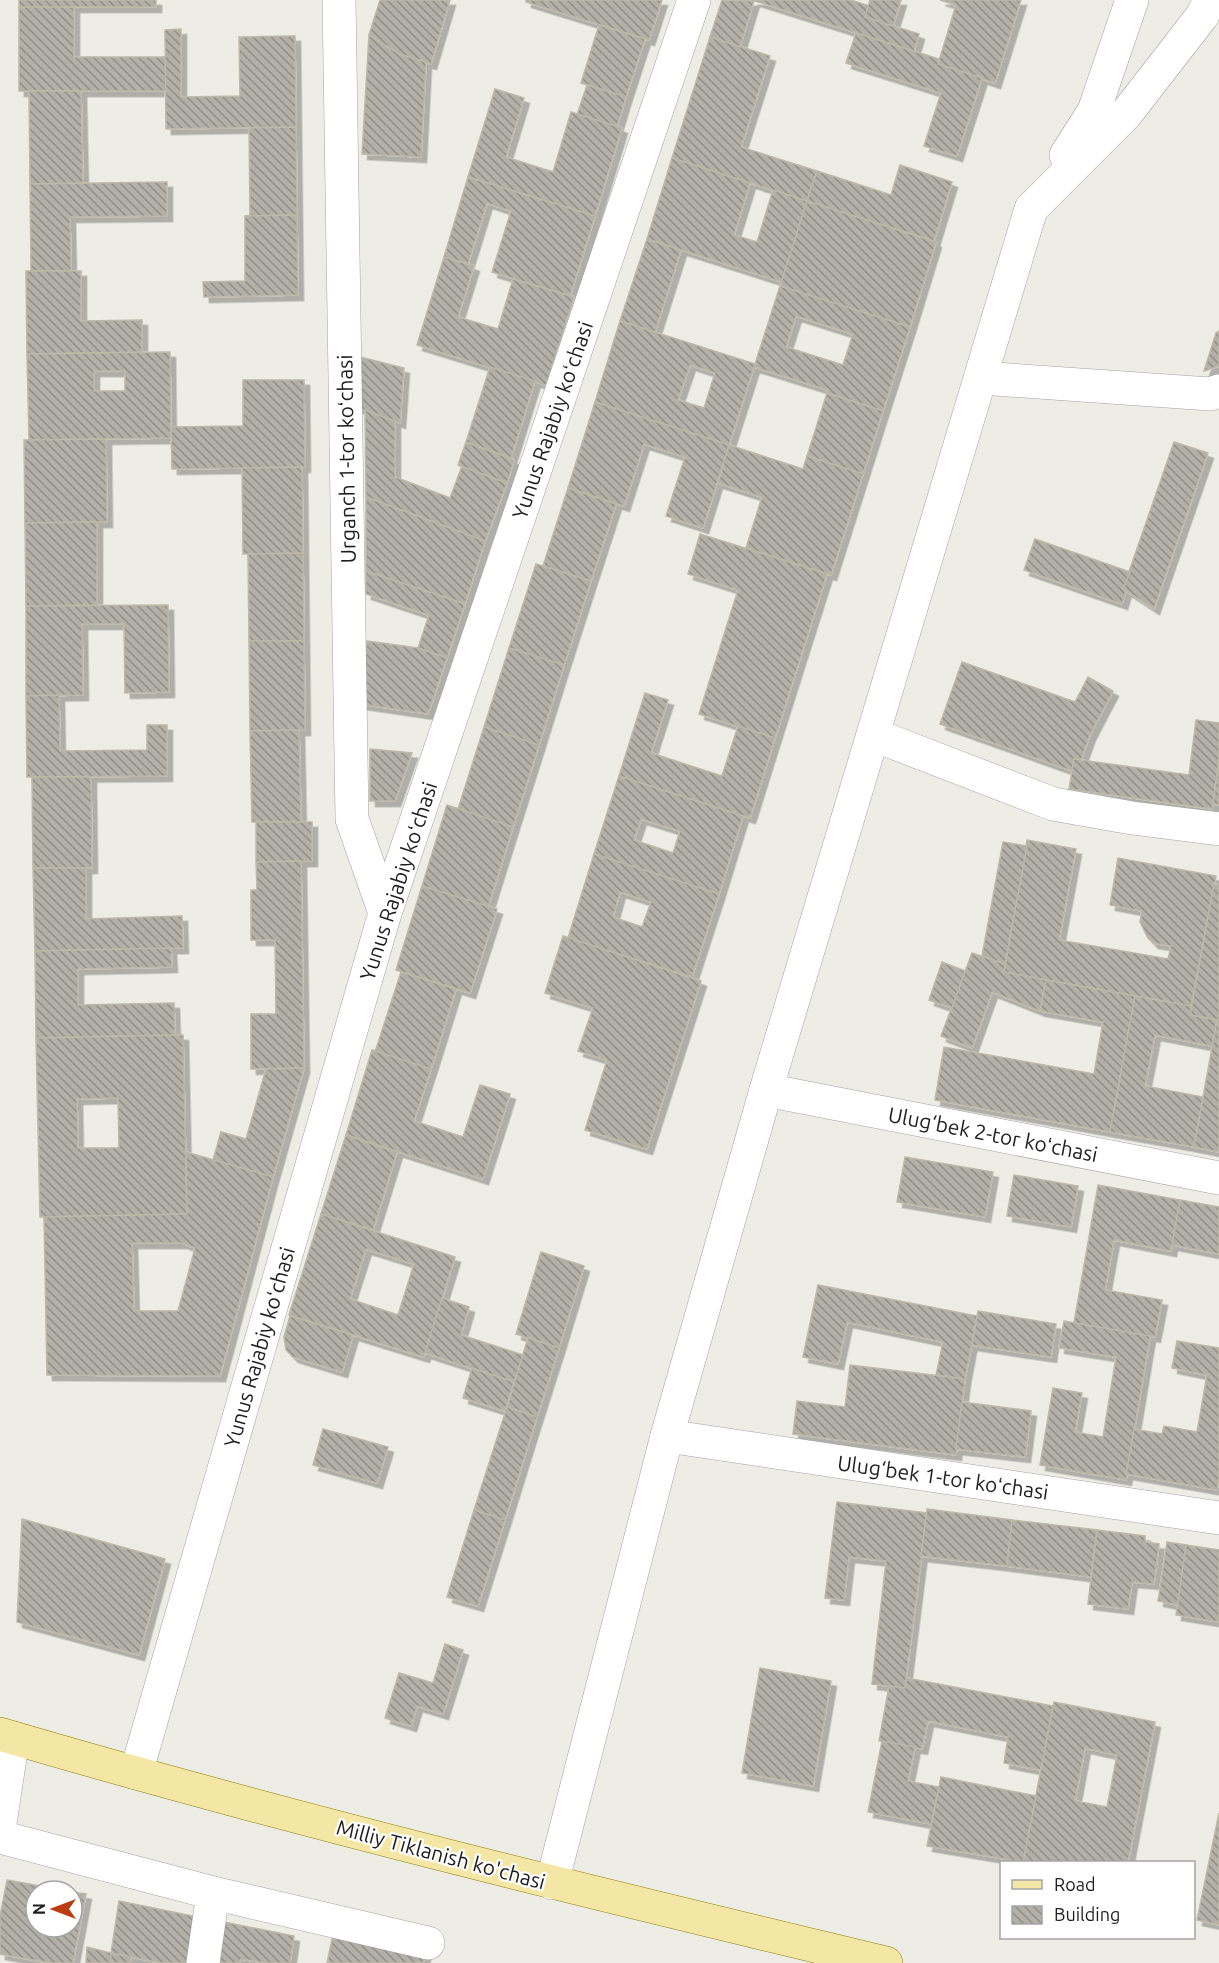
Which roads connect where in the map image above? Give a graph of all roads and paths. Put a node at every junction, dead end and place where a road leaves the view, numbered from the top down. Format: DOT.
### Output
graph roads {
  1 [pos="339,0"];
  2 [pos="694,0"];
  3 [pos="1132,0"];
  4 [pos="1210,0"];
  5 [pos="1031,209"];
  6 [pos="981,378"];
  7 [pos="1219,391"];
  8 [pos="874,735"];
  9 [pos="1219,829"];
  10 [pos="385,913"];
  11 [pos="766,1090"];
  12 [pos="1219,1178"];
  13 [pos="667,1436"];
  14 [pos="1219,1518"];
  15 [pos="7,1736"];
  16 [pos="136,1773"];
  17 [pos="0,1823"];
  18 [pos="0,1837"];
  19 [pos="552,1883"];
  20 [pos="213,1893"];
  21 [pos="428,1943"];
  22 [pos="203,1963"];
  23 [pos="886,1963"];
  1 -- 10 [label="street, Urganch 1-tor koʻchasi"];
  2 -- 10 [label="street, Yunus Rajabiy koʻchasi"];
  3 -- 5 [label="street"];
  4 -- 5 [label="street"];
  5 -- 6 [label="street"];
  6 -- 7 [label="street"];
  6 -- 8 [label="street"];
  8 -- 9 [label="street"];
  8 -- 11 [label="street"];
  10 -- 16 [label="street, Yunus Rajabiy koʻchasi"];
  11 -- 12 [label="street, Ulug‘bek 2-tor koʻchasi"];
  11 -- 13 [label="street"];
  13 -- 14 [label="street, Ulug‘bek 1-tor koʻchasi"];
  13 -- 19 [label="street"];
  15 -- 16 [label="main road, Milliy Tiklanish ko'chasi"];
  15 -- 17 [label="street"];
  16 -- 19 [label="main road, Milliy Tiklanish ko'chasi"];
  18 -- 20 [label="street"];
  19 -- 23 [label="main road, Milliy Tiklanish ko'chasi"];
  20 -- 21 [label="street"];
  20 -- 22 [label="street"];
}
